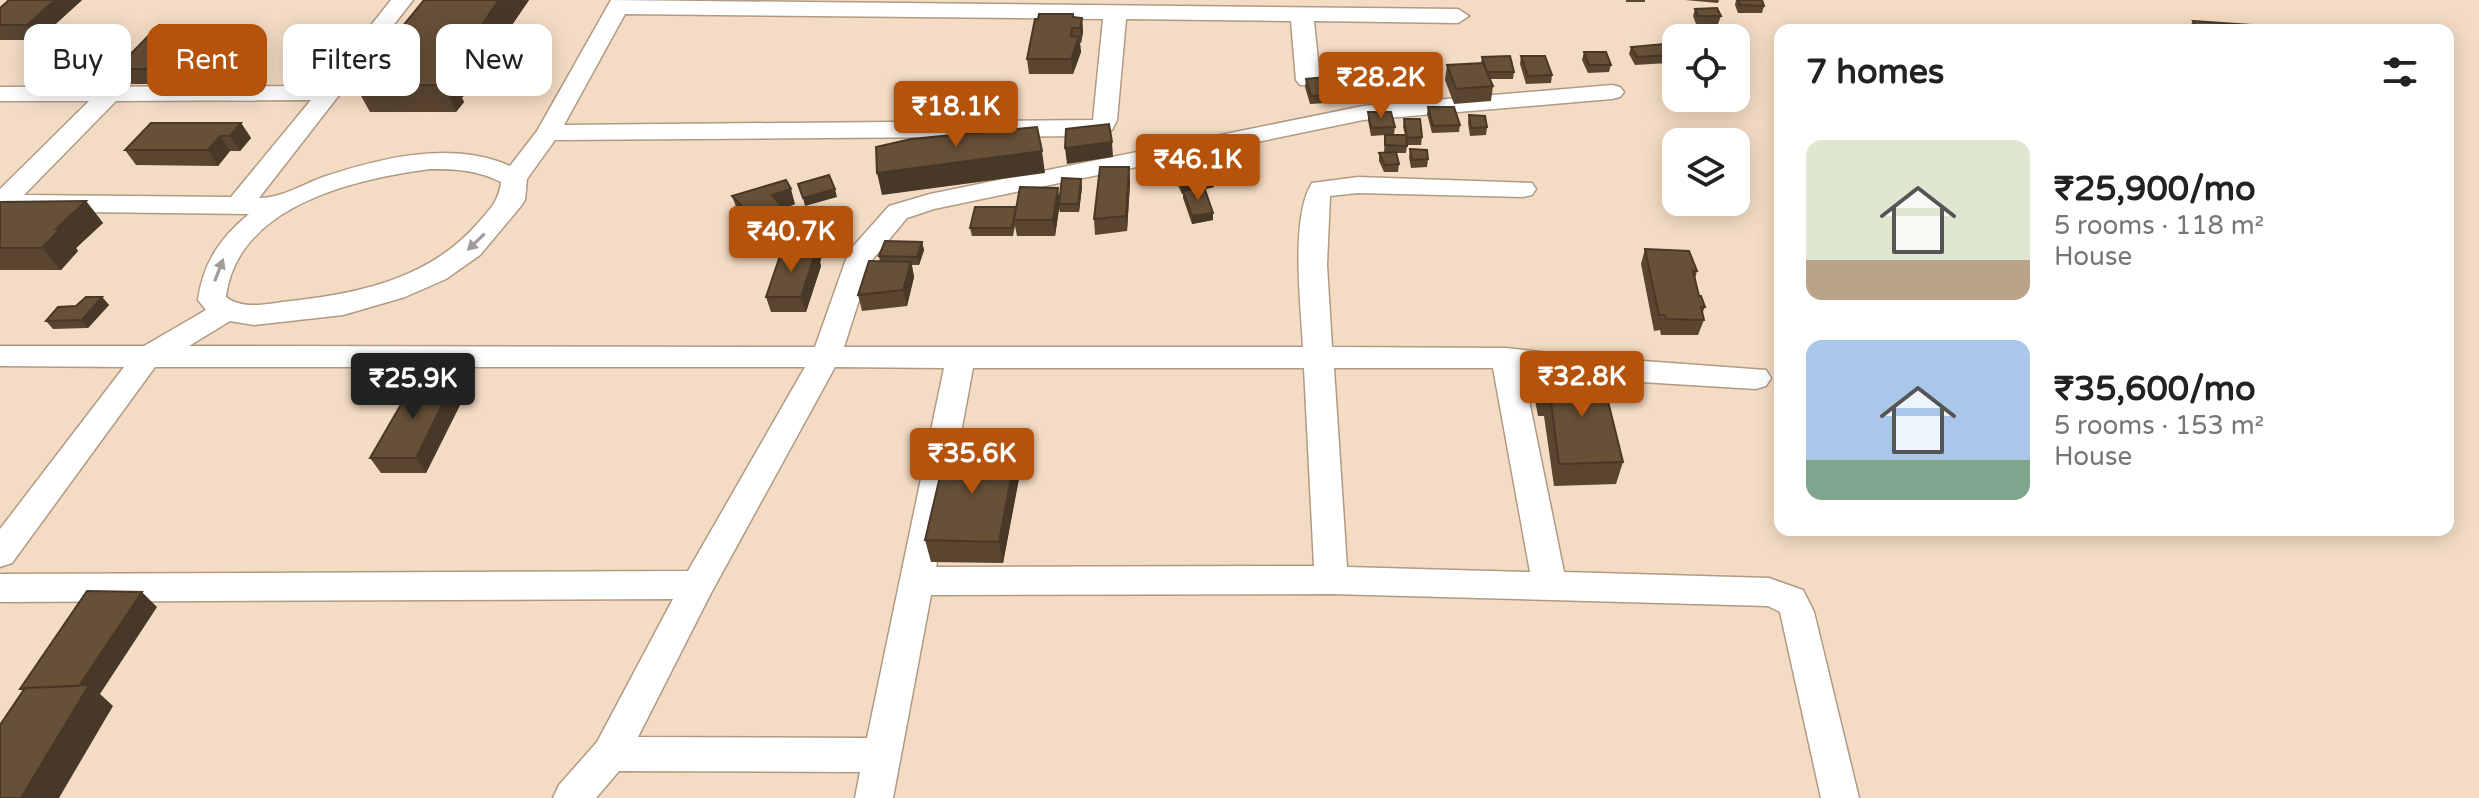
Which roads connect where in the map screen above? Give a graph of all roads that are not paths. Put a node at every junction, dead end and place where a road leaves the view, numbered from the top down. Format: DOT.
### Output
graph roads {
  1 [pos="402,0"];
  2 [pos="620,4"];
  3 [pos="1025,5"];
  4 [pos="1179,7"];
  5 [pos="1115,13"];
  6 [pos="1302,15"];
  7 [pos="1458,16"];
  8 [pos="383,24"];
  9 [pos="1308,80"];
  10 [pos="1612,92"];
  11 [pos="283,93"];
  12 [pos="0,94"];
  13 [pos="24,94"];
  14 [pos="131,95"];
  15 [pos="107,96"];
  16 [pos="328,96"];
  17 [pos="548,133"];
  18 [pos="514,178"];
  19 [pos="1523,189"];
  20 [pos="0,203"];
  21 [pos="239,205"];
  22 [pos="278,206"];
  23 [pos="226,311"];
  24 [pos="0,356"];
  25 [pos="961,356"];
  26 [pos="826,357"];
  27 [pos="146,358"];
  28 [pos="1317,358"];
  29 [pos="1506,358"];
  30 [pos="1756,378"];
  31 [pos="4,543"];
  32 [pos="1331,580"];
  33 [pos="915,581"];
  34 [pos="698,585"];
  35 [pos="0,588"];
  36 [pos="1550,588"];
  37 [pos="610,754"];
  38 [pos="882,755"];
  39 [pos="572,798"];
  40 [pos="874,798"];
  41 [pos="1840,798"];
  1 -- 8 [label="street"];
  2 -- 3 [label="street"];
  2 -- 17 [label="street"];
  3 -- 5 [label="street"];
  4 -- 5 [label="street"];
  4 -- 6 [label="street"];
  5 -- 17 [label="street"];
  6 -- 7 [label="street"];
  6 -- 9 [label="street"];
  10 -- 26 [label="street"];
  11 -- 14 [label="street"];
  12 -- 13 [label="street"];
  15 -- 20 [label="street"];
  16 -- 21 [label="street"];
  17 -- 18 [label="street"];
  18 -- 22 [label="street"];
  18 -- 23 [label="street, one-way"];
  19 -- 28 [label="street"];
  20 -- 21 [label="street"];
  21 -- 22 [label="street"];
  23 -- 22 [label="street, one-way"];
  23 -- 27 [label="street"];
  24 -- 27 [label="street"];
  25 -- 26 [label="street"];
  25 -- 28 [label="street"];
  25 -- 33 [label="street"];
  26 -- 27 [label="street"];
  26 -- 34 [label="street"];
  27 -- 31 [label="street"];
  28 -- 29 [label="street"];
  28 -- 32 [label="street"];
  29 -- 30 [label="street"];
  29 -- 36 [label="street"];
  32 -- 33 [label="street"];
  32 -- 36 [label="street"];
  33 -- 38 [label="street"];
  34 -- 35 [label="street"];
  34 -- 37 [label="street"];
  36 -- 41 [label="street"];
  37 -- 38 [label="street"];
  37 -- 39 [label="street"];
  38 -- 40 [label="street"];
}
